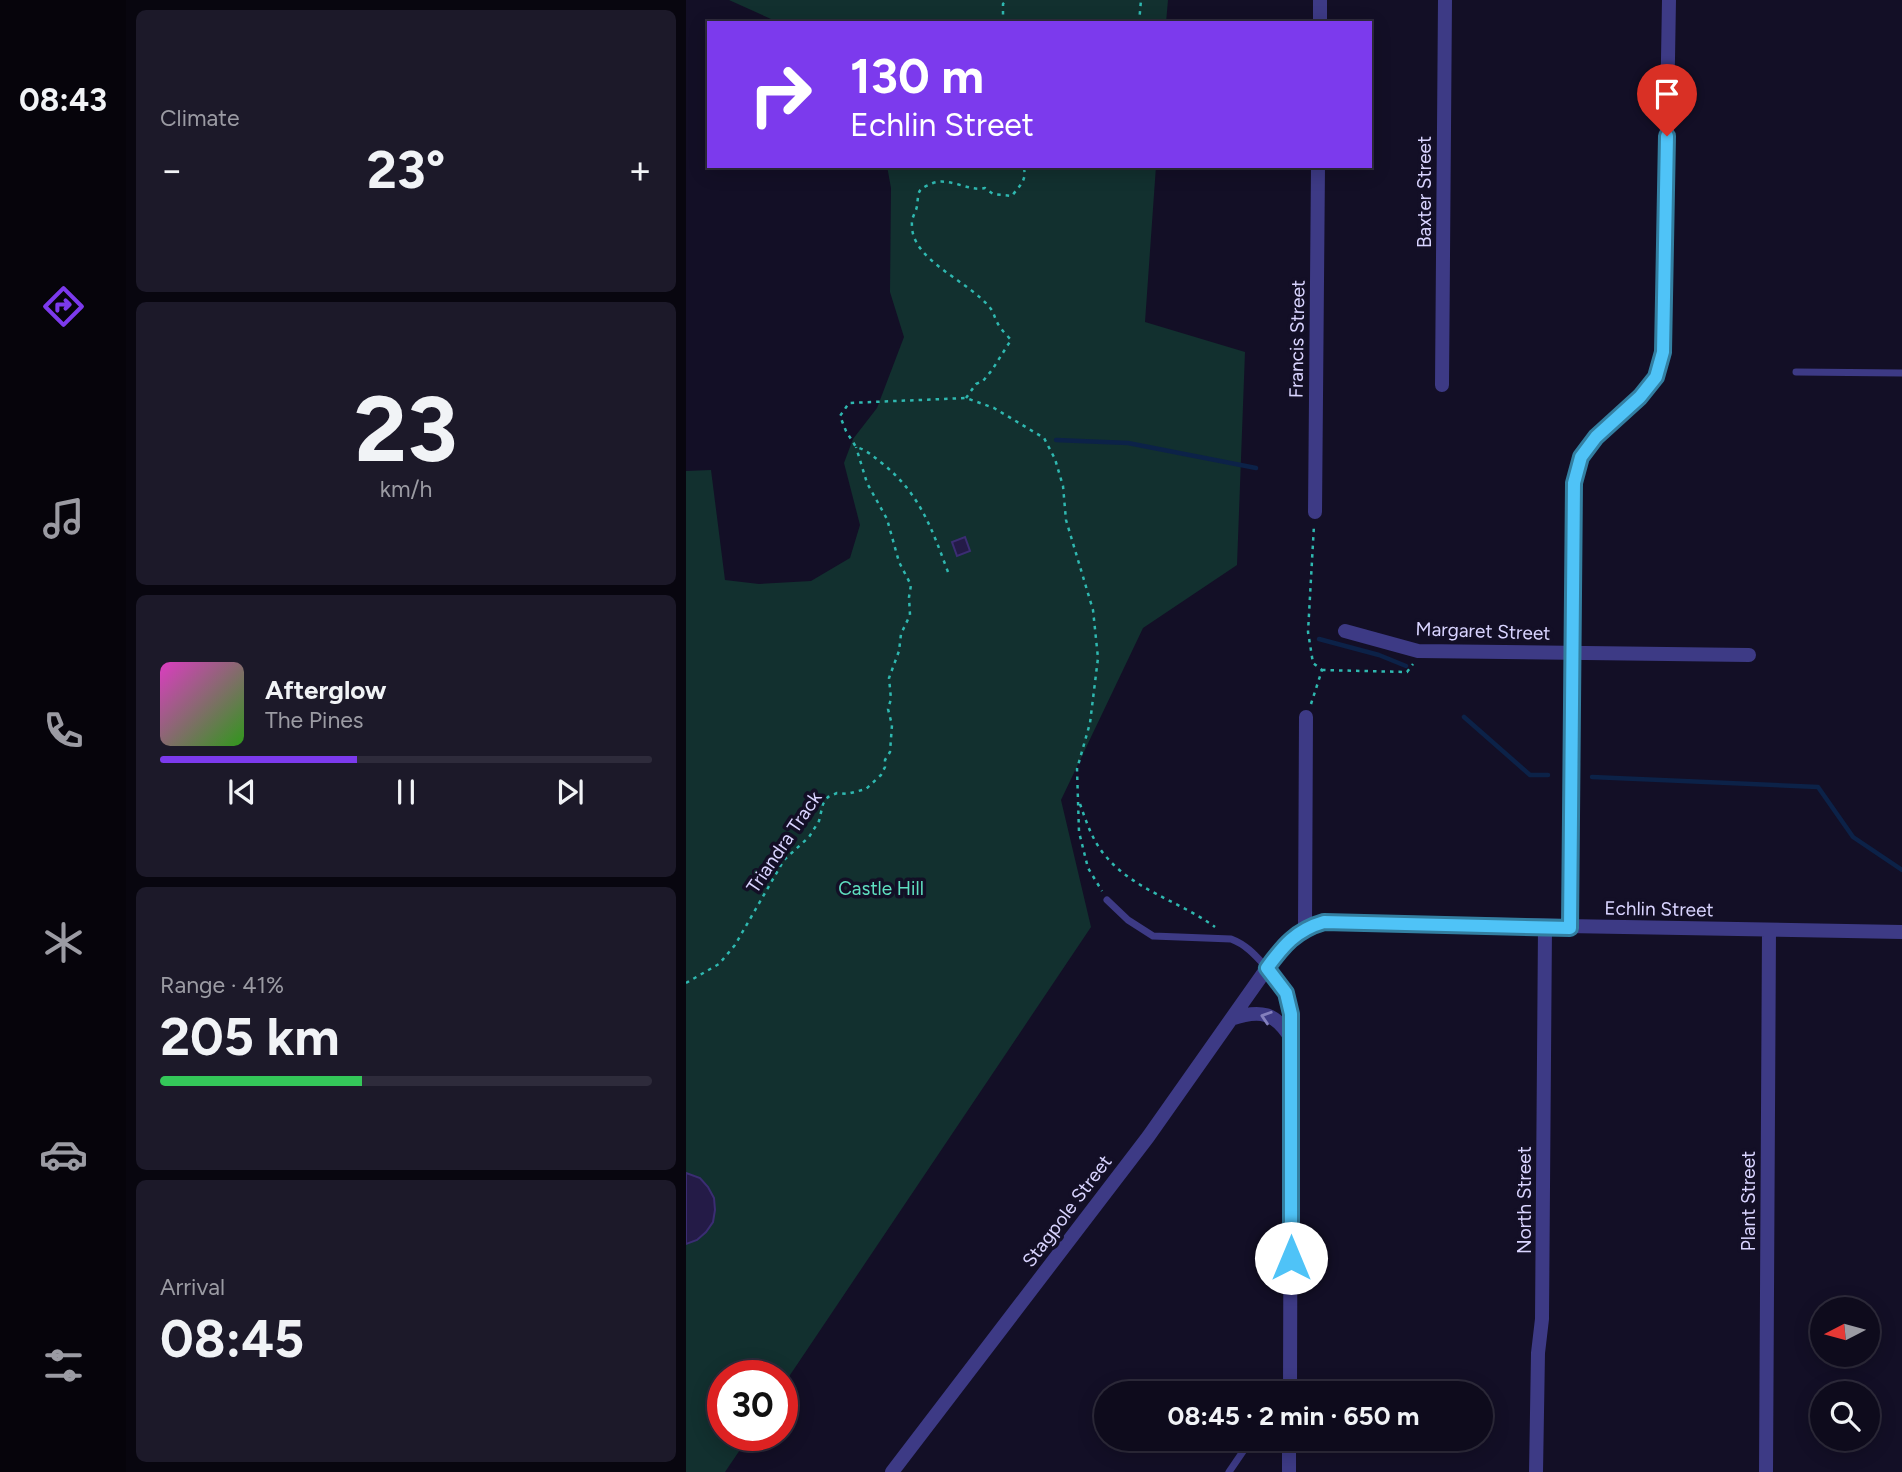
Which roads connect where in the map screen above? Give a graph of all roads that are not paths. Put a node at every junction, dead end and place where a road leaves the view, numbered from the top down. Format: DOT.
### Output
graph roads {
  1 [pos="1320,0"];
  2 [pos="1445,0"];
  3 [pos="1669,0"];
  4 [pos="1320,21"];
  5 [pos="1318,168"];
  6 [pos="1796,372"];
  7 [pos="1902,373"];
  8 [pos="1441,385"];
  9 [pos="1315,512"];
  10 [pos="1345,631"];
  11 [pos="1572,653"];
  12 [pos="1749,655"];
  13 [pos="1306,717"];
  14 [pos="1107,900"];
  15 [pos="1545,927"];
  16 [pos="1305,928"];
  17 [pos="1570,928"];
  18 [pos="1769,930"];
  19 [pos="1902,932"];
  20 [pos="1267,968"];
  21 [pos="1231,1019"];
  22 [pos="1292,1041"];
  23 [pos="1290,1381"];
  24 [pos="1243,1451"];
  25 [pos="1289,1451"];
  26 [pos="892,1472"];
  27 [pos="1229,1472"];
  28 [pos="1289,1472"];
  29 [pos="1536,1472"];
  30 [pos="1766,1472"];
  1 -- 4 [label="street"];
  2 -- 8 [label="street, Baxter Street"];
  3 -- 11 [label="street"];
  5 -- 9 [label="street, Francis Street"];
  6 -- 7 [label="lane"];
  10 -- 11 [label="street, Margaret Street"];
  11 -- 12 [label="street, Margaret Street"];
  11 -- 17 [label="street"];
  13 -- 16 [label="street"];
  14 -- 20 [label="lane"];
  15 -- 16 [label="street, Echlin Street"];
  15 -- 17 [label="street, Echlin Street"];
  15 -- 29 [label="street, North Street"];
  16 -- 20 [label="street"];
  17 -- 18 [label="street, Echlin Street"];
  18 -- 19 [label="street, Echlin Street"];
  18 -- 30 [label="street, Plant Street"];
  20 -- 21 [label="street, Stagpole Street"];
  20 -- 22 [label="street"];
  22 -- 21 [label="street, one-way"];
  21 -- 26 [label="street, Stagpole Street"];
  22 -- 23 [label="street"];
  24 -- 27 [label="lane"];
  25 -- 28 [label="street"];
}
